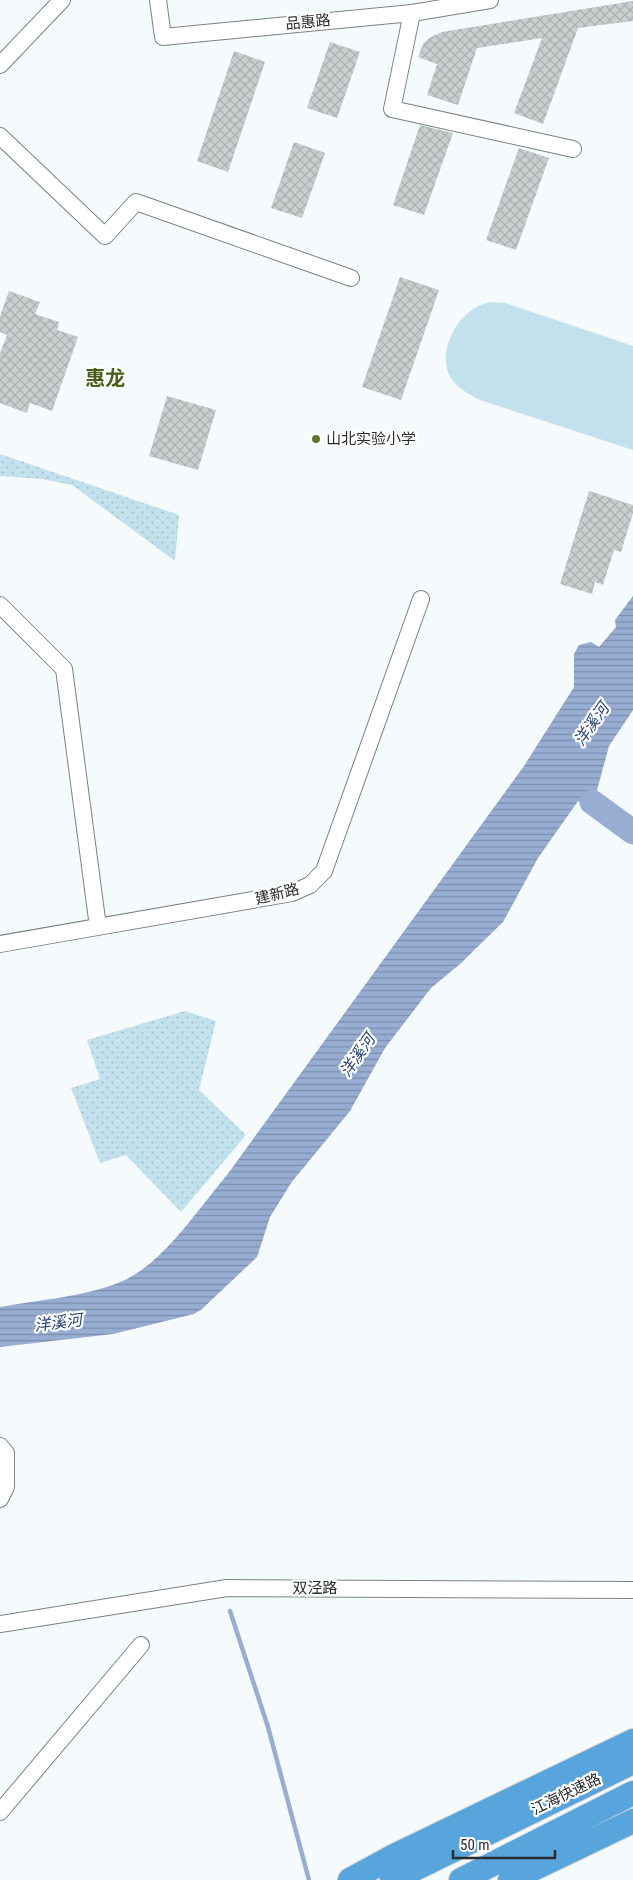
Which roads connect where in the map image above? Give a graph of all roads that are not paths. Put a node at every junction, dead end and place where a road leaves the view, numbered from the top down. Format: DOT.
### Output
graph roads {
  1 [pos="62,0"];
  2 [pos="158,0"];
  3 [pos="490,0"];
  4 [pos="412,14"];
  5 [pos="0,65"];
  6 [pos="0,136"];
  7 [pos="573,149"];
  8 [pos="351,278"];
  9 [pos="421,599"];
  10 [pos="0,605"];
  11 [pos="98,928"];
  12 [pos="0,944"];
  13 [pos="0,1446"];
  14 [pos="0,1500"];
  15 [pos="633,1590"];
  16 [pos="0,1624"];
  17 [pos="141,1645"];
  18 [pos="633,1740"];
  19 [pos="633,1762"];
  20 [pos="633,1793"];
  21 [pos="0,1812"];
  22 [pos="633,1820"];
  23 [pos="350,1880"];
  24 [pos="392,1880"];
  25 [pos="461,1880"];
  26 [pos="510,1880"];
  1 -- 5 [label="street"];
  2 -- 4 [label="street, 品惠路"];
  3 -- 4 [label="street, 品惠路"];
  4 -- 7 [label="street"];
  6 -- 8 [label="street"];
  9 -- 11 [label="street, 建新路"];
  10 -- 11 [label="street"];
  11 -- 12 [label="street, 建新路"];
  13 -- 14 [label="street"];
  15 -- 16 [label="street, 双泾路"];
  17 -- 21 [label="street"];
  18 -- 23 [label="highway"];
  19 -- 24 [label="highway, 江海快速路"];
  20 -- 25 [label="highway, 江海快速路"];
  22 -- 26 [label="highway"];
}
